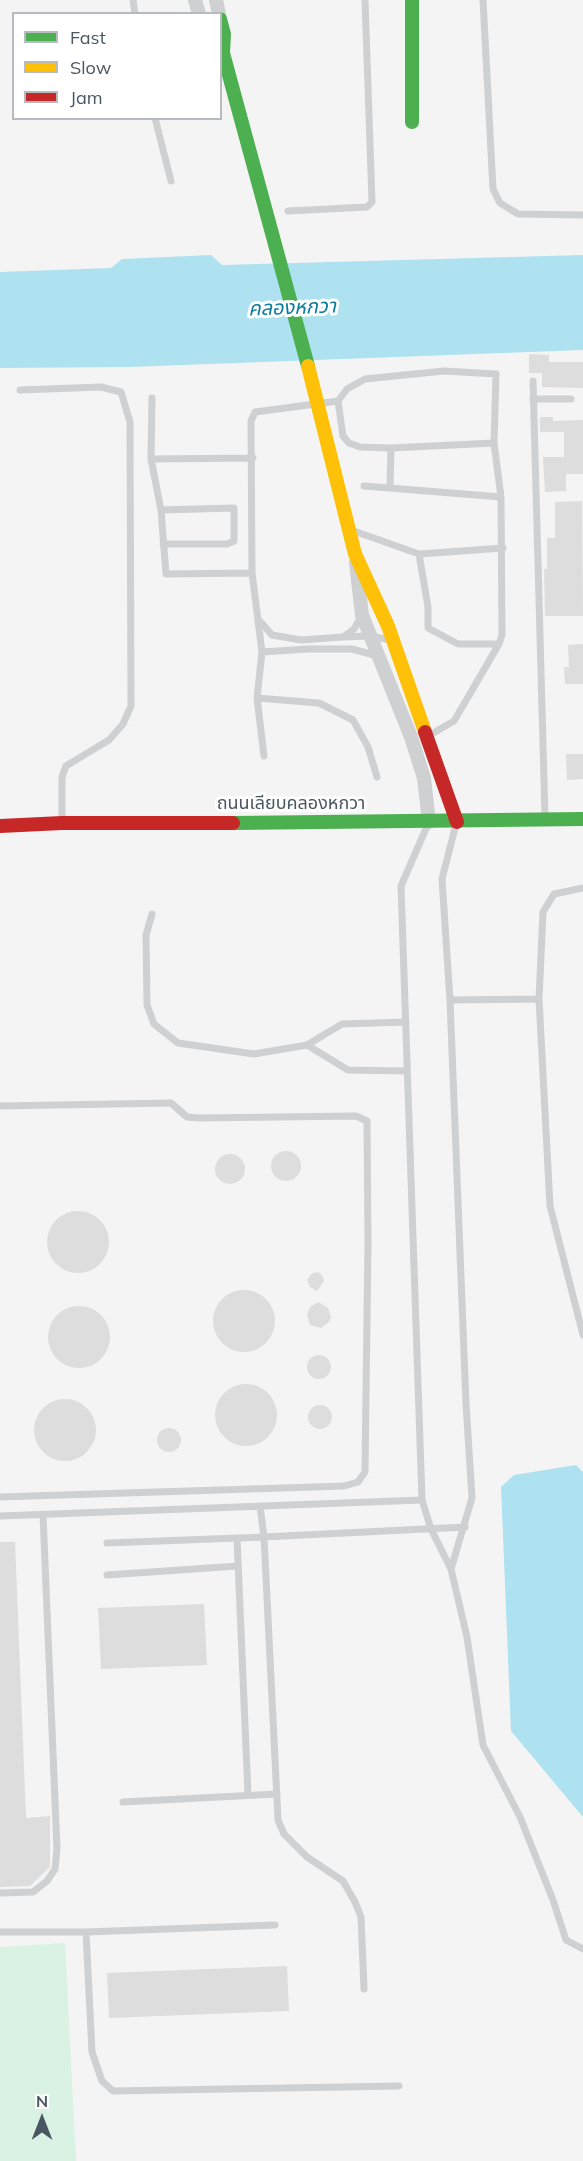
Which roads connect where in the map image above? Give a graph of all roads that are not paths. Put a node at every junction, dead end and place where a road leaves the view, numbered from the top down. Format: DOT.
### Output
graph roads {
  1 [pos="365,0"];
  2 [pos="412,0"];
  3 [pos="483,0"];
  4 [pos="222,26"];
  5 [pos="222,51"];
  6 [pos="156,120"];
  7 [pos="412,122"];
  8 [pos="171,181"];
  9 [pos="288,211"];
  10 [pos="583,215"];
  11 [pos="533,381"];
  12 [pos="20,390"];
  13 [pos="152,398"];
  14 [pos="533,399"];
  15 [pos="571,399"];
  16 [pos="338,401"];
  17 [pos="494,443"];
  18 [pos="392,448"];
  19 [pos="253,458"];
  20 [pos="151,459"];
  21 [pos="364,486"];
  22 [pos="390,487"];
  23 [pos="501,497"];
  24 [pos="161,510"];
  25 [pos="348,529"];
  26 [pos="163,544"];
  27 [pos="503,548"];
  28 [pos="355,554"];
  29 [pos="419,554"];
  30 [pos="252,573"];
  31 [pos="362,615"];
  32 [pos="258,619"];
  33 [pos="343,637"];
  34 [pos="393,640"];
  35 [pos="499,644"];
  36 [pos="374,645"];
  37 [pos="352,649"];
  38 [pos="262,652"];
  39 [pos="257,698"];
  40 [pos="428,736"];
  41 [pos="411,737"];
  42 [pos="264,756"];
  43 [pos="377,777"];
  44 [pos="583,819"];
  45 [pos="545,820"];
  46 [pos="429,822"];
  47 [pos="457,822"];
  48 [pos="62,823"];
  49 [pos="0,826"];
  50 [pos="583,888"];
  51 [pos="152,914"];
  52 [pos="539,999"];
  53 [pos="450,1000"];
  54 [pos="405,1022"];
  55 [pos="307,1045"];
  56 [pos="407,1071"];
  57 [pos="0,1106"];
  58 [pos="583,1335"];
  59 [pos="0,1497"];
  60 [pos="422,1500"];
  61 [pos="260,1506"];
  62 [pos="43,1515"];
  63 [pos="0,1516"];
  64 [pos="465,1527"];
  65 [pos="431,1530"];
  66 [pos="264,1537"];
  67 [pos="237,1538"];
  68 [pos="107,1543"];
  69 [pos="238,1566"];
  70 [pos="451,1569"];
  71 [pos="107,1575"];
  72 [pos="277,1794"];
  73 [pos="248,1795"];
  74 [pos="123,1802"];
  75 [pos="0,1893"];
  76 [pos="275,1925"];
  77 [pos="0,1932"];
  78 [pos="86,1932"];
  79 [pos="583,1949"];
  80 [pos="364,1989"];
  81 [pos="399,2086"];
  1 -- 9 [label="lane"];
  2 -- 7 [label="street"];
  3 -- 10 [label="lane"];
  4 -- 5 [label="street"];
  5 -- 25 [label="street"];
  6 -- 8 [label="lane"];
  11 -- 14 [label="lane"];
  12 -- 48 [label="lane"];
  13 -- 20 [label="lane"];
  14 -- 15 [label="lane"];
  14 -- 45 [label="lane"];
  16 -- 17 [label="lane"];
  16 -- 18 [label="lane"];
  16 -- 19 [label="lane"];
  17 -- 18 [label="lane"];
  17 -- 23 [label="lane"];
  18 -- 22 [label="lane"];
  19 -- 20 [label="lane"];
  19 -- 30 [label="lane"];
  20 -- 24 [label="lane"];
  21 -- 22 [label="lane"];
  22 -- 23 [label="lane"];
  23 -- 27 [label="lane"];
  24 -- 26 [label="lane"];
  24 -- 26 [label="lane"];
  25 -- 28 [label="street"];
  25 -- 29 [label="lane"];
  26 -- 30 [label="lane"];
  27 -- 29 [label="lane"];
  27 -- 35 [label="lane"];
  28 -- 31 [label="street"];
  28 -- 34 [label="street"];
  29 -- 35 [label="lane"];
  30 -- 32 [label="lane"];
  31 -- 33 [label="lane"];
  31 -- 36 [label="street"];
  32 -- 33 [label="lane"];
  32 -- 38 [label="lane"];
  33 -- 36 [label="lane"];
  34 -- 36 [label="lane"];
  34 -- 40 [label="street"];
  35 -- 40 [label="lane"];
  36 -- 37 [label="lane"];
  36 -- 37 [label="lane"];
  36 -- 41 [label="street"];
  37 -- 38 [label="lane"];
  38 -- 39 [label="lane"];
  39 -- 42 [label="lane"];
  39 -- 43 [label="lane"];
  40 -- 41 [label="lane"];
  40 -- 47 [label="street"];
  41 -- 46 [label="street"];
  44 -- 45 [label="street, ถนนเลียบคลองหกวา"];
  45 -- 47 [label="street, ถนนเลียบคลองหกวา"];
  46 -- 47 [label="street, ถนนเลียบคลองหกวา"];
  46 -- 48 [label="street, ถนนเลียบคลองหกวา"];
  46 -- 54 [label="lane"];
  47 -- 53 [label="lane"];
  48 -- 49 [label="street, ถนนเลียบคลองหกวา"];
  50 -- 52 [label="lane"];
  51 -- 55 [label="lane"];
  52 -- 53 [label="lane"];
  52 -- 58 [label="lane"];
  53 -- 64 [label="lane"];
  54 -- 55 [label="lane"];
  54 -- 56 [label="lane"];
  55 -- 56 [label="lane"];
  56 -- 60 [label="lane"];
  57 -- 59 [label="lane"];
  60 -- 61 [label="lane"];
  60 -- 65 [label="lane"];
  61 -- 62 [label="lane"];
  61 -- 66 [label="lane"];
  62 -- 63 [label="lane"];
  62 -- 75 [label="lane"];
  64 -- 65 [label="lane"];
  64 -- 70 [label="lane"];
  65 -- 66 [label="lane"];
  65 -- 70 [label="lane"];
  66 -- 67 [label="lane"];
  66 -- 72 [label="lane"];
  67 -- 68 [label="lane"];
  67 -- 69 [label="lane"];
  69 -- 71 [label="lane"];
  69 -- 73 [label="lane"];
  70 -- 79 [label="lane"];
  72 -- 73 [label="lane"];
  72 -- 80 [label="lane"];
  73 -- 74 [label="lane"];
  76 -- 78 [label="lane"];
  77 -- 78 [label="lane"];
  78 -- 81 [label="lane"];
}
